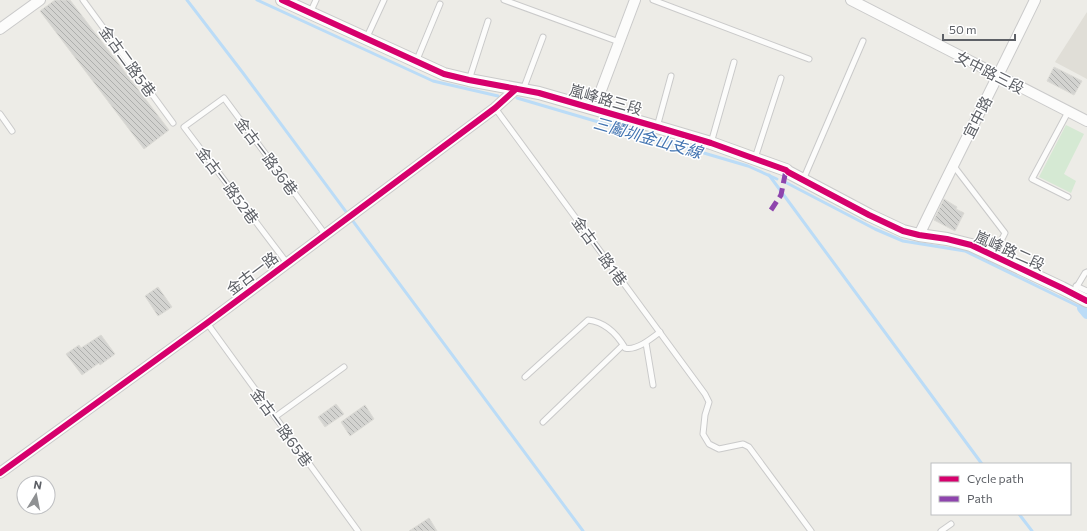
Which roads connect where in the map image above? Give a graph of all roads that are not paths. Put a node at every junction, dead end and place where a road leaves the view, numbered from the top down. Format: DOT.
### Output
graph roads {
  1 [pos="40,0"];
  2 [pos="83,0"];
  3 [pos="282,0"];
  4 [pos="316,0"];
  5 [pos="384,0"];
  6 [pos="504,0"];
  7 [pos="635,0"];
  8 [pos="653,0"];
  9 [pos="851,0"];
  10 [pos="1036,0"];
  11 [pos="440,4"];
  12 [pos="310,13"];
  13 [pos="488,21"];
  14 [pos="0,29"];
  15 [pos="543,36"];
  16 [pos="366,39"];
  17 [pos="863,41"];
  18 [pos="619,42"];
  19 [pos="809,59"];
  20 [pos="416,62"];
  21 [pos="734,62"];
  22 [pos="671,76"];
  23 [pos="998,76"];
  24 [pos="781,78"];
  25 [pos="469,80"];
  26 [pos="519,90"];
  27 [pos="495,108"];
  28 [pos="594,109"];
  29 [pos="1068,112"];
  30 [pos="204,113"];
  31 [pos="1,116"];
  32 [pos="1087,122"];
  33 [pos="173,123"];
  34 [pos="657,127"];
  35 [pos="12,131"];
  36 [pos="711,143"];
  37 [pos="755,158"];
  38 [pos="953,165"];
  39 [pos="803,180"];
  40 [pos="1068,198"];
  41 [pos="325,234"];
  42 [pos="919,235"];
  43 [pos="994,254"];
  44 [pos="287,263"];
  45 [pos="1087,272"];
  46 [pos="1074,290"];
  47 [pos="1087,291"];
  48 [pos="1087,301"];
  49 [pos="207,323"];
  50 [pos="660,332"];
  51 [pos="646,342"];
  52 [pos="623,345"];
  53 [pos="344,367"];
  54 [pos="524,377"];
  55 [pos="653,385"];
  56 [pos="275,418"];
  57 [pos="543,422"];
  58 [pos="0,473"];
  59 [pos="951,524"];
  60 [pos="358,531"];
  61 [pos="811,531"];
  62 [pos="941,531"];
  1 -- 14 [label="street"];
  2 -- 33 [label="lane, 金古二路5巷"];
  3 -- 12 [label="street, 嵐峰路三段"];
  4 -- 12 [label="lane"];
  5 -- 16 [label="lane"];
  6 -- 18 [label="lane"];
  7 -- 18 [label="street"];
  8 -- 19 [label="lane"];
  9 -- 23 [label="street, 女中路三段"];
  10 -- 23 [label="street, 宜中路"];
  11 -- 20 [label="lane"];
  12 -- 16 [label="street, 嵐峰路三段"];
  13 -- 25 [label="lane"];
  15 -- 26 [label="lane"];
  16 -- 20 [label="street, 嵐峰路三段"];
  17 -- 39 [label="lane"];
  18 -- 28 [label="street"];
  20 -- 25 [label="street, 嵐峰路三段"];
  21 -- 36 [label="lane"];
  22 -- 34 [label="lane"];
  23 -- 29 [label="street, 女中路三段"];
  23 -- 38 [label="street, 宜中路"];
  24 -- 37 [label="lane"];
  25 -- 26 [label="street, 嵐峰路三段"];
  26 -- 27 [label="street, 金古一路"];
  26 -- 28 [label="street, 嵐峰路三段"];
  27 -- 41 [label="street, 金古一路"];
  27 -- 50 [label="lane, 金古一路1巷"];
  28 -- 34 [label="street, 嵐峰路三段"];
  29 -- 32 [label="street, 女中路三段"];
  29 -- 40 [label="lane"];
  30 -- 41 [label="lane, 金古一路36巷"];
  30 -- 44 [label="lane, 金古一路52巷"];
  31 -- 35 [label="lane"];
  34 -- 36 [label="street, 嵐峰路三段"];
  36 -- 37 [label="street, 嵐峰路三段"];
  37 -- 39 [label="street, 嵐峰路三段"];
  38 -- 42 [label="street, 宜中路"];
  38 -- 43 [label="lane"];
  39 -- 42 [label="street, 嵐峰路三段"];
  41 -- 44 [label="street, 金古一路"];
  42 -- 43 [label="street, 嵐峰路二段"];
  43 -- 46 [label="street, 嵐峰路二段"];
  44 -- 49 [label="street, 金古一路"];
  45 -- 46 [label="lane"];
  46 -- 47 [label="lane"];
  46 -- 48 [label="street, 嵐峰路二段"];
  49 -- 56 [label="lane, 金古一路65巷"];
  49 -- 58 [label="street, 金古一路"];
  50 -- 51 [label="lane"];
  50 -- 61 [label="lane, 金古一路1巷"];
  51 -- 52 [label="lane"];
  51 -- 55 [label="lane"];
  52 -- 54 [label="lane"];
  52 -- 57 [label="lane"];
  53 -- 56 [label="lane"];
  56 -- 60 [label="lane, 金古一路65巷"];
  59 -- 62 [label="lane"];
}
